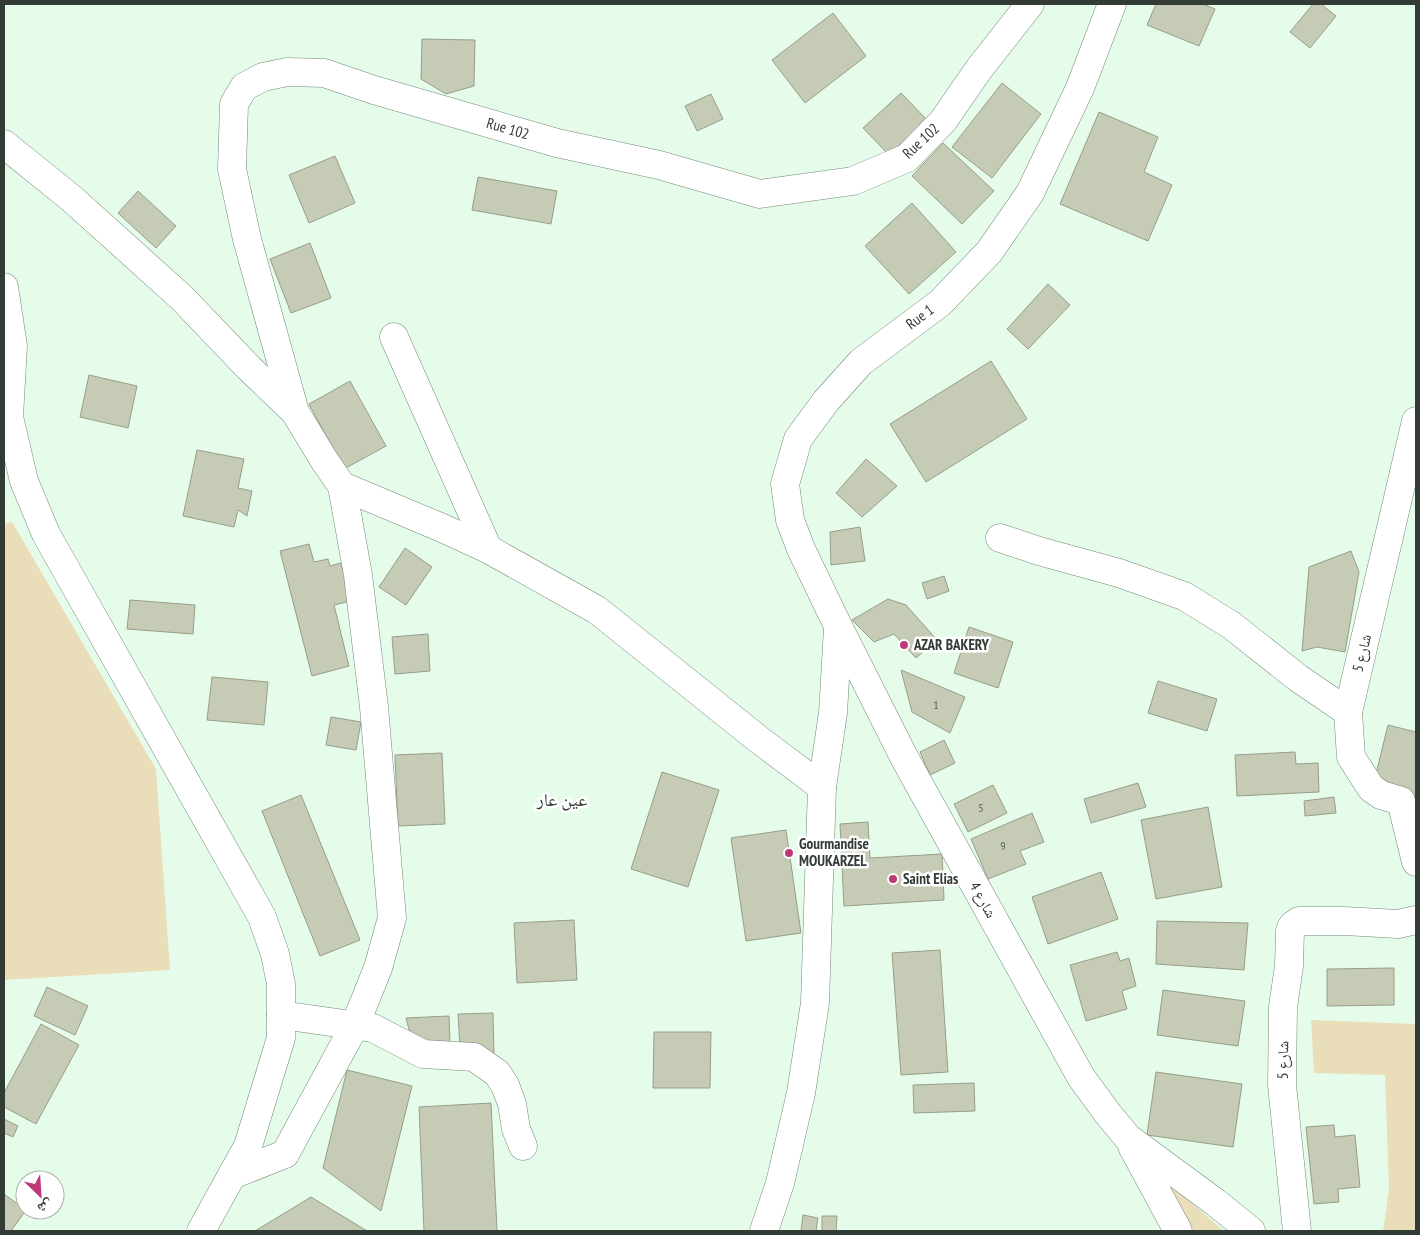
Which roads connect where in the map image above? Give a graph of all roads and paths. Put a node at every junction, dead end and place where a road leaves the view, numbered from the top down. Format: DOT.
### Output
graph roads {
  1 [pos="1030,4"];
  2 [pos="1112,4"];
  3 [pos="4,144"];
  4 [pos="4,287"];
  5 [pos="394,337"];
  6 [pos="295,412"];
  7 [pos="1416,421"];
  8 [pos="342,486"];
  9 [pos="1000,538"];
  10 [pos="488,550"];
  11 [pos="838,626"];
  12 [pos="1348,712"];
  13 [pos="822,786"];
  14 [pos="1409,802"];
  15 [pos="1416,862"];
  16 [pos="1416,920"];
  17 [pos="281,1014"];
  18 [pos="355,1025"];
  19 [pos="1128,1138"];
  20 [pos="523,1146"];
  21 [pos="232,1176"];
  22 [pos="201,1231"];
  23 [pos="764,1231"];
  24 [pos="1178,1231"];
  25 [pos="1251,1231"];
  26 [pos="1297,1231"];
  1 -- 6 [label="street, Rue 102"];
  2 -- 11 [label="street, Rue 1"];
  3 -- 6 [label="street"];
  4 -- 17 [label="street"];
  5 -- 10 [label="street"];
  6 -- 8 [label="street"];
  7 -- 12 [label="street, شارع 5"];
  8 -- 10 [label="street"];
  8 -- 18 [label="street"];
  9 -- 12 [label="street"];
  10 -- 13 [label="street"];
  11 -- 13 [label="street"];
  11 -- 19 [label="street, شارع 4"];
  12 -- 14 [label="street, شارع 5"];
  13 -- 23 [label="street"];
  14 -- 15 [label="street, شارع 5"];
  16 -- 26 [label="street, شارع 5"];
  17 -- 18 [label="street"];
  17 -- 21 [label="street"];
  18 -- 20 [label="street"];
  18 -- 21 [label="street"];
  19 -- 24 [label="street"];
  19 -- 25 [label="street"];
  21 -- 22 [label="street"];
}
